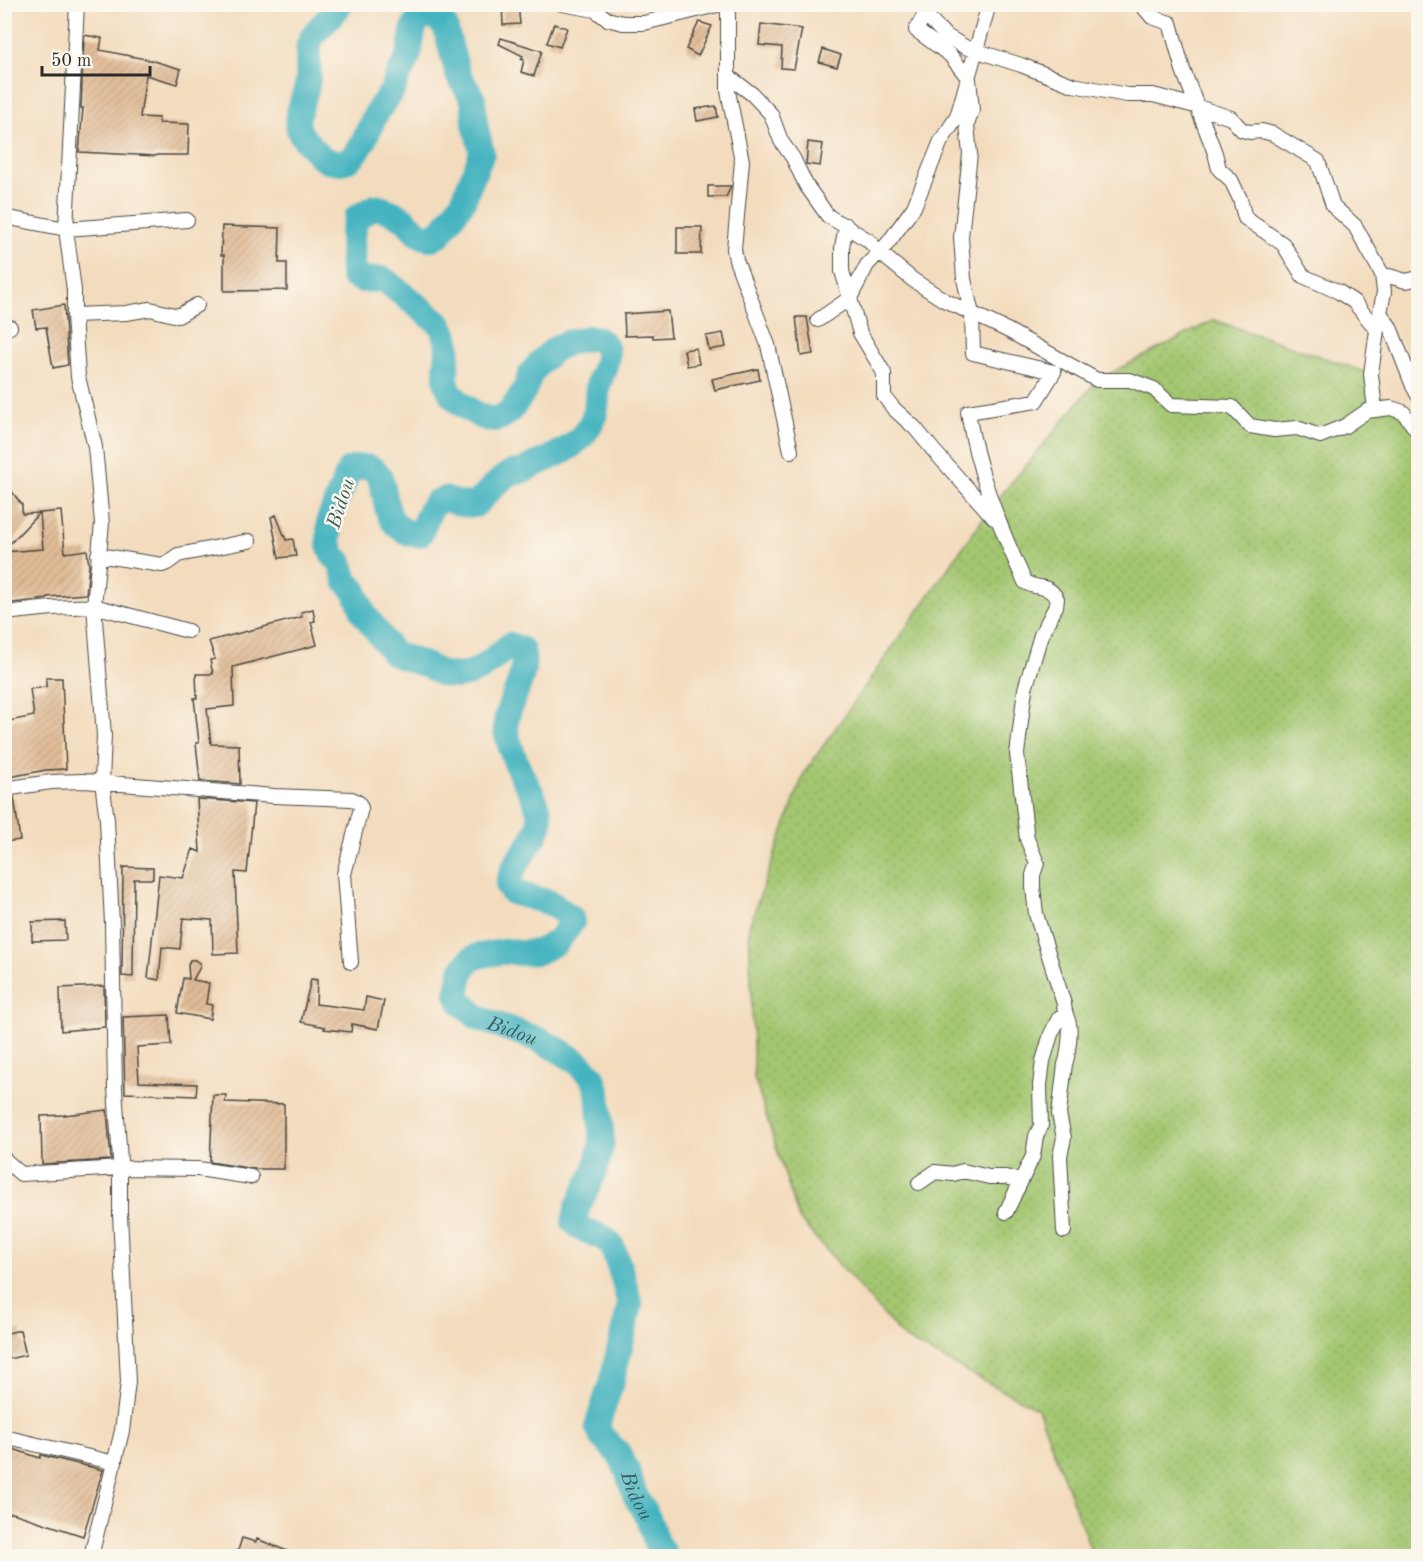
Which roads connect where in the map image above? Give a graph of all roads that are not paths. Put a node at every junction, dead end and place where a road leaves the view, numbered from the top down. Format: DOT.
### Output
graph roads {
  1 [pos="77,4"];
  2 [pos="562,4"];
  3 [pos="721,4"];
  4 [pos="728,4"];
  5 [pos="989,4"];
  6 [pos="1141,4"];
  7 [pos="977,51"];
  8 [pos="728,76"];
  9 [pos="969,79"];
  10 [pos="1195,105"];
  11 [pos="4,218"];
  12 [pos="187,220"];
  13 [pos="846,225"];
  14 [pos="66,229"];
  15 [pos="879,252"];
  16 [pos="1382,274"];
  17 [pos="1419,278"];
  18 [pos="850,298"];
  19 [pos="197,305"];
  20 [pos="972,314"];
  21 [pos="74,315"];
  22 [pos="818,320"];
  23 [pos="1419,395"];
  24 [pos="1375,410"];
  25 [pos="1419,432"];
  26 [pos="791,451"];
  27 [pos="1001,527"];
  28 [pos="249,541"];
  29 [pos="98,555"];
  30 [pos="94,606"];
  31 [pos="4,614"];
  32 [pos="188,632"];
  33 [pos="102,782"];
  34 [pos="4,789"];
  35 [pos="351,962"];
  36 [pos="1064,1014"];
  37 [pos="4,1159"];
  38 [pos="120,1168"];
  39 [pos="251,1177"];
  40 [pos="1020,1180"];
  41 [pos="919,1183"];
  42 [pos="1006,1212"];
  43 [pos="1064,1231"];
  44 [pos="4,1437"];
  45 [pos="115,1463"];
  46 [pos="92,1557"];
  1 -- 14 [label="street"];
  2 -- 3 [label="street"];
  4 -- 8 [label="street"];
  5 -- 7 [label="street"];
  6 -- 10 [label="street"];
  7 -- 9 [label="street"];
  7 -- 9 [label="street"];
  7 -- 10 [label="street"];
  8 -- 13 [label="street"];
  8 -- 26 [label="street"];
  9 -- 15 [label="street"];
  9 -- 20 [label="street"];
  10 -- 16 [label="street"];
  10 -- 24 [label="street"];
  11 -- 14 [label="street"];
  12 -- 14 [label="street"];
  13 -- 15 [label="street"];
  13 -- 18 [label="street"];
  14 -- 21 [label="street"];
  15 -- 18 [label="street"];
  15 -- 20 [label="street"];
  16 -- 17 [label="street"];
  16 -- 23 [label="street"];
  18 -- 22 [label="street"];
  18 -- 27 [label="street"];
  19 -- 21 [label="street"];
  20 -- 24 [label="street"];
  20 -- 27 [label="street"];
  21 -- 29 [label="street"];
  24 -- 25 [label="street"];
  27 -- 36 [label="street"];
  28 -- 29 [label="street"];
  29 -- 30 [label="street"];
  30 -- 31 [label="street"];
  30 -- 32 [label="street"];
  30 -- 33 [label="street"];
  33 -- 34 [label="street"];
  33 -- 35 [label="street"];
  33 -- 38 [label="street"];
  36 -- 40 [label="street"];
  36 -- 43 [label="street"];
  37 -- 38 [label="street"];
  38 -- 39 [label="street"];
  38 -- 45 [label="street"];
  40 -- 41 [label="street"];
  40 -- 42 [label="street"];
  44 -- 45 [label="street"];
  45 -- 46 [label="street"];
}
